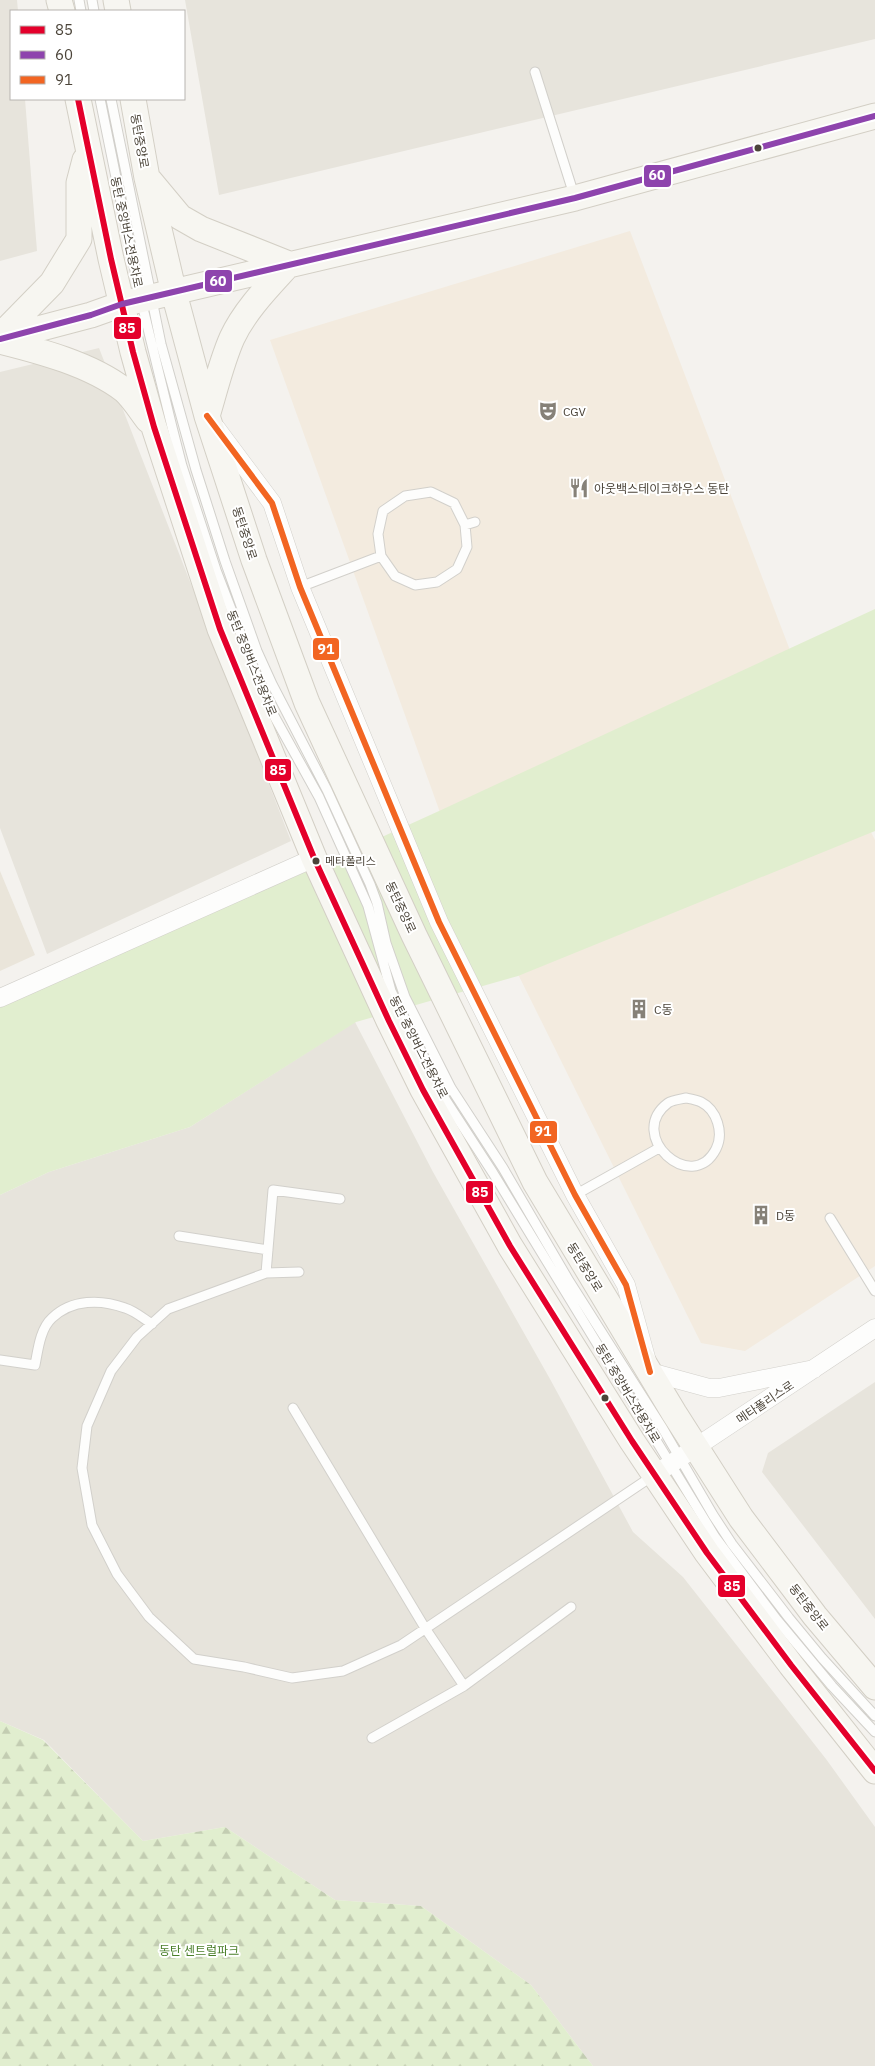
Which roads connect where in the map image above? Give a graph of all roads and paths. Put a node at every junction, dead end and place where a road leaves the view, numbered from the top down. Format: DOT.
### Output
graph roads {
  1 [pos="535,72"];
  2 [pos="78,100"];
  3 [pos="100,100"];
  4 [pos="111,100"];
  5 [pos="133,100"];
  6 [pos="875,116"];
  7 [pos="88,150"];
  8 [pos="147,178"];
  9 [pos="575,198"];
  10 [pos="290,264"];
  11 [pos="147,299"];
  12 [pos="0,338"];
  13 [pos="207,416"];
  14 [pos="154,427"];
  15 [pos="475,522"];
  16 [pos="465,526"];
  17 [pos="381,556"];
  18 [pos="300,588"];
  19 [pos="314,858"];
  20 [pos="0,998"];
  21 [pos="659,1148"];
  22 [pos="575,1195"];
  23 [pos="340,1199"];
  24 [pos="830,1218"];
  25 [pos="179,1236"];
  26 [pos="268,1250"];
  27 [pos="299,1272"];
  28 [pos="266,1274"];
  29 [pos="875,1291"];
  30 [pos="152,1324"];
  31 [pos="875,1328"];
  32 [pos="0,1360"];
  33 [pos="814,1369"];
  34 [pos="650,1372"];
  35 [pos="293,1408"];
  36 [pos="675,1462"];
  37 [pos="571,1607"];
  38 [pos="425,1628"];
  39 [pos="464,1686"];
  40 [pos="875,1687"];
  41 [pos="875,1716"];
  42 [pos="875,1732"];
  43 [pos="372,1738"];
  44 [pos="875,1771"];
  1 -- 9 [label="lane"];
  2 -- 7 [label="street, 동탄중앙로"];
  3 -- 11 [label="lane, 동탄 중앙버스전용차로"];
  4 -- 11 [label="lane, 동탄 중앙버스전용차로"];
  5 -- 8 [label="street, 동탄중앙로"];
  6 -- 9 [label="street"];
  7 -- 11 [label="street, 동탄중앙로"];
  7 -- 12 [label="street"];
  8 -- 10 [label="street"];
  8 -- 11 [label="street, 동탄중앙로"];
  9 -- 10 [label="street"];
  10 -- 11 [label="street"];
  10 -- 13 [label="street"];
  11 -- 12 [label="street"];
  11 -- 13 [label="street, 동탄중앙로"];
  11 -- 14 [label="street, 동탄중앙로"];
  11 -- 36 [label="lane, 동탄 중앙버스전용차로"];
  12 -- 14 [label="street"];
  13 -- 18 [label="street, 동탄중앙로"];
  13 -- 34 [label="street, 동탄중앙로"];
  14 -- 19 [label="street, 동탄중앙로"];
  15 -- 16 [label="lane"];
  16 -- 17 [label="lane"];
  16 -- 17 [label="lane"];
  17 -- 18 [label="lane"];
  18 -- 22 [label="street, 동탄중앙로"];
  19 -- 20 [label="street"];
  19 -- 36 [label="street, 동탄중앙로"];
  21 -- 21 [label="lane"];
  21 -- 22 [label="lane"];
  22 -- 34 [label="street, 동탄중앙로"];
  23 -- 26 [label="lane"];
  24 -- 29 [label="lane"];
  25 -- 26 [label="lane"];
  26 -- 28 [label="lane"];
  27 -- 28 [label="lane"];
  28 -- 30 [label="lane"];
  30 -- 32 [label="lane"];
  30 -- 38 [label="lane"];
  31 -- 33 [label="street, 메타폴리스로"];
  33 -- 34 [label="street"];
  33 -- 36 [label="street, 메타폴리스로"];
  34 -- 36 [label="street, 동탄중앙로"];
  35 -- 38 [label="lane"];
  36 -- 38 [label="lane"];
  36 -- 40 [label="street, 동탄중앙로"];
  36 -- 41 [label="lane, 동탄 중앙버스전용차로"];
  36 -- 42 [label="lane, 동탄 중앙버스전용차로"];
  36 -- 44 [label="street, 동탄중앙로"];
  37 -- 39 [label="lane"];
  38 -- 39 [label="lane"];
  39 -- 43 [label="lane"];
}
